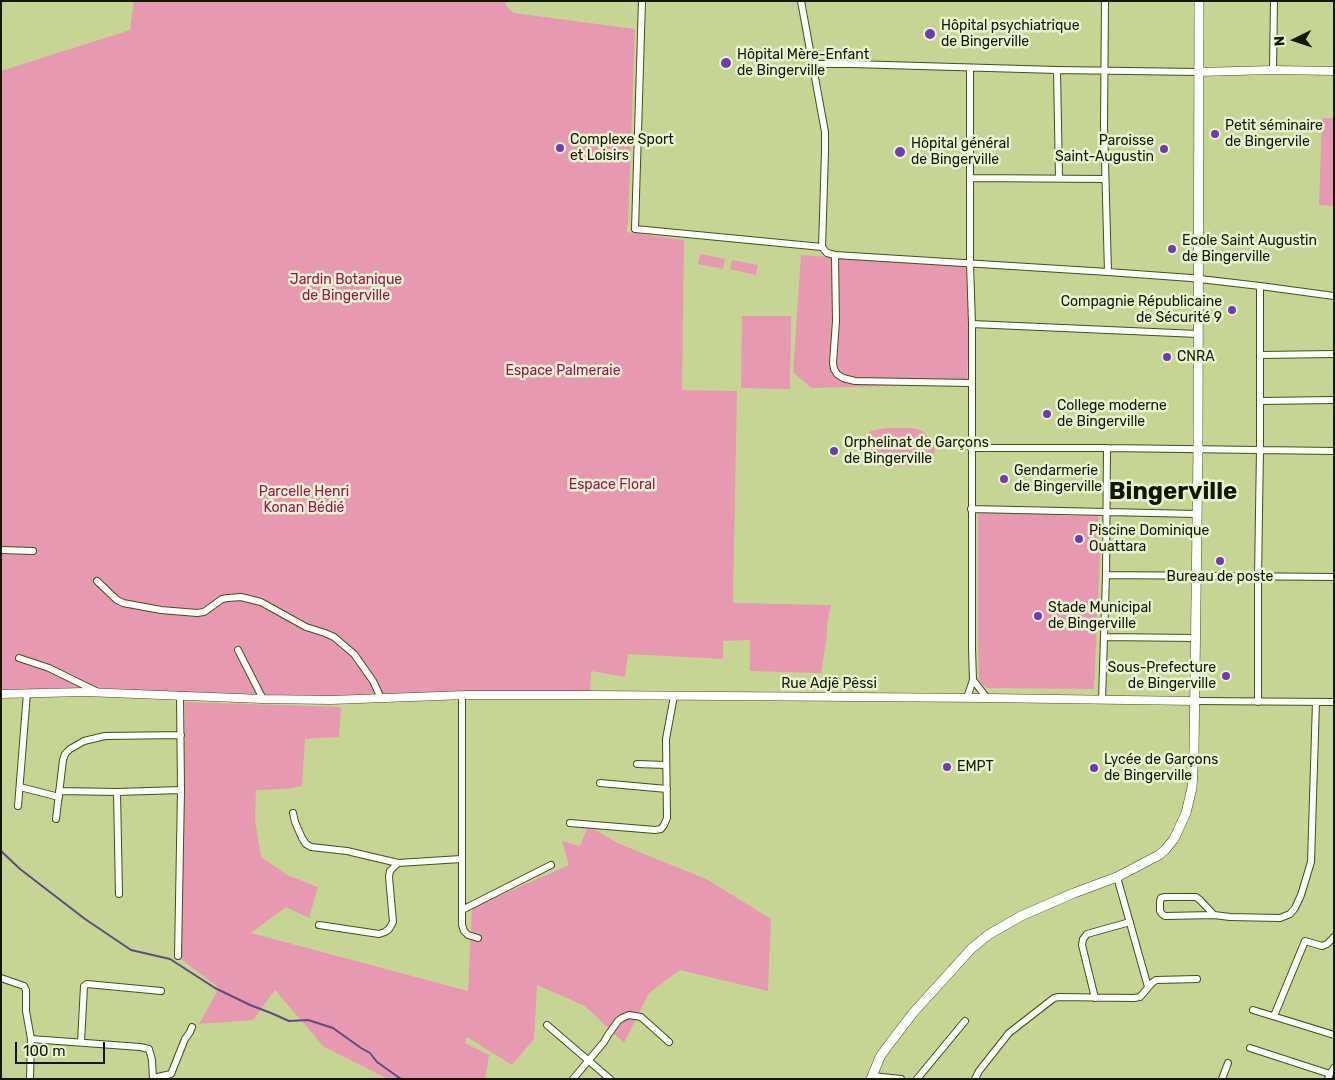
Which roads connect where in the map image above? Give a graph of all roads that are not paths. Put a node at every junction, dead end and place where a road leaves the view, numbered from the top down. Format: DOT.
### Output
graph roads {
  1 [pos="642,1"];
  2 [pos="801,1"];
  3 [pos="1104,1"];
  4 [pos="1199,1"];
  5 [pos="1274,1"];
  6 [pos="813,64"];
  7 [pos="970,68"];
  8 [pos="1058,70"];
  9 [pos="1273,70"];
  10 [pos="1104,71"];
  11 [pos="1334,71"];
  12 [pos="1198,72"];
  13 [pos="970,178"];
  14 [pos="1060,178"];
  15 [pos="1105,179"];
  16 [pos="822,247"];
  17 [pos="834,255"];
  18 [pos="970,264"];
  19 [pos="1108,272"];
  20 [pos="1198,279"];
  21 [pos="1260,286"];
  22 [pos="1334,296"];
  23 [pos="972,324"];
  24 [pos="1198,334"];
  25 [pos="1334,354"];
  26 [pos="1260,355"];
  27 [pos="971,383"];
  28 [pos="1334,400"];
  29 [pos="1260,401"];
  30 [pos="971,448"];
  31 [pos="1107,448"];
  32 [pos="1198,449"];
  33 [pos="1260,449"];
  34 [pos="1334,451"];
  35 [pos="971,509"];
  36 [pos="1107,511"];
  37 [pos="1197,514"];
  38 [pos="1,550"];
  39 [pos="33,550"];
  40 [pos="1106,575"];
  41 [pos="1196,576"];
  42 [pos="1258,576"];
  43 [pos="1334,577"];
  44 [pos="97,581"];
  45 [pos="1105,637"];
  46 [pos="1196,638"];
  47 [pos="238,650"];
  48 [pos="19,658"];
  49 [pos="973,680"];
  50 [pos="99,692"];
  51 [pos="27,693"];
  52 [pos="1,694"];
  53 [pos="180,695"];
  54 [pos="462,696"];
  55 [pos="674,696"];
  56 [pos="381,698"];
  57 [pos="967,698"];
  58 [pos="987,698"];
  59 [pos="263,699"];
  60 [pos="1102,700"];
  61 [pos="1195,701"];
  62 [pos="1258,702"];
  63 [pos="1316,702"];
  64 [pos="1334,702"];
  65 [pos="181,735"];
  66 [pos="637,764"];
  67 [pos="666,765"];
  68 [pos="600,783"];
  69 [pos="20,787"];
  70 [pos="666,789"];
  71 [pos="181,790"];
  72 [pos="117,792"];
  73 [pos="59,794"];
  74 [pos="18,806"];
  75 [pos="293,813"];
  76 [pos="56,819"];
  77 [pos="570,823"];
  78 [pos="462,859"];
  79 [pos="398,863"];
  80 [pos="551,865"];
  81 [pos="1117,877"];
  82 [pos="119,894"];
  83 [pos="462,910"];
  84 [pos="1214,915"];
  85 [pos="1130,922"];
  86 [pos="319,925"];
  87 [pos="1334,937"];
  88 [pos="478,938"];
  89 [pos="178,956"];
  90 [pos="1,978"];
  91 [pos="1197,979"];
  92 [pos="1148,987"];
  93 [pos="161,991"];
  94 [pos="1095,998"];
  95 [pos="1253,1010"];
  96 [pos="1274,1016"];
  97 [pos="966,1021"];
  98 [pos="546,1025"];
  99 [pos="192,1027"];
  100 [pos="1334,1035"];
  101 [pos="31,1039"];
  102 [pos="81,1042"];
  103 [pos="669,1042"];
  104 [pos="1250,1048"];
  105 [pos="588,1060"];
  106 [pos="1228,1063"];
  107 [pos="1330,1073"];
  108 [pos="153,1078"];
  109 [pos="869,1078"];
  110 [pos="30,1079"];
  111 [pos="573,1079"];
  112 [pos="610,1079"];
  113 [pos="901,1079"];
  114 [pos="917,1079"];
  115 [pos="975,1079"];
  116 [pos="1222,1079"];
  1 -- 16 [label="street"];
  2 -- 6 [label="street"];
  3 -- 10 [label="street"];
  4 -- 12 [label="main road"];
  5 -- 9 [label="street"];
  6 -- 7 [label="street"];
  6 -- 16 [label="street"];
  7 -- 8 [label="street"];
  7 -- 13 [label="street"];
  8 -- 10 [label="street"];
  8 -- 14 [label="street"];
  9 -- 11 [label="street"];
  9 -- 12 [label="street"];
  10 -- 12 [label="street"];
  10 -- 15 [label="street"];
  12 -- 20 [label="main road"];
  13 -- 14 [label="street"];
  13 -- 18 [label="street"];
  14 -- 15 [label="street"];
  15 -- 19 [label="street"];
  16 -- 17 [label="street"];
  17 -- 18 [label="street"];
  17 -- 27 [label="street"];
  18 -- 19 [label="street"];
  18 -- 23 [label="street"];
  19 -- 20 [label="street"];
  20 -- 21 [label="street"];
  20 -- 24 [label="main road"];
  21 -- 22 [label="street"];
  21 -- 26 [label="street"];
  23 -- 24 [label="street"];
  23 -- 27 [label="street"];
  24 -- 32 [label="main road"];
  25 -- 26 [label="street"];
  26 -- 29 [label="street"];
  27 -- 30 [label="street"];
  28 -- 29 [label="street"];
  29 -- 33 [label="street"];
  30 -- 31 [label="street"];
  30 -- 35 [label="street"];
  31 -- 32 [label="street"];
  31 -- 36 [label="street"];
  32 -- 33 [label="street"];
  32 -- 37 [label="main road"];
  33 -- 34 [label="street"];
  33 -- 42 [label="street"];
  35 -- 36 [label="street"];
  35 -- 49 [label="street"];
  36 -- 37 [label="street"];
  36 -- 40 [label="street"];
  37 -- 41 [label="main road"];
  38 -- 39 [label="street"];
  40 -- 41 [label="street"];
  40 -- 45 [label="street"];
  41 -- 42 [label="street"];
  41 -- 46 [label="main road"];
  42 -- 43 [label="street"];
  42 -- 62 [label="street"];
  44 -- 56 [label="street"];
  45 -- 46 [label="street"];
  45 -- 60 [label="street"];
  46 -- 61 [label="main road"];
  47 -- 59 [label="street"];
  48 -- 50 [label="street"];
  49 -- 57 [label="street"];
  49 -- 58 [label="street"];
  50 -- 51 [label="street, Rue Adjê Pêssi"];
  50 -- 53 [label="street, Rue Adjê Pêssi"];
  51 -- 52 [label="street, Rue Adjê Pêssi"];
  51 -- 69 [label="street"];
  53 -- 59 [label="street, Rue Adjê Pêssi"];
  53 -- 65 [label="street"];
  54 -- 55 [label="street, Rue Adjê Pêssi"];
  54 -- 56 [label="street, Rue Adjê Pêssi"];
  54 -- 78 [label="street"];
  55 -- 57 [label="street, Rue Adjê Pêssi"];
  55 -- 67 [label="street"];
  56 -- 59 [label="street, Rue Adjê Pêssi"];
  57 -- 58 [label="street, Rue Adjê Pêssi"];
  58 -- 60 [label="street, Rue Adjê Pêssi"];
  60 -- 61 [label="street, Rue Adjê Pêssi"];
  61 -- 62 [label="street"];
  61 -- 81 [label="main road"];
  62 -- 63 [label="street"];
  63 -- 64 [label="street"];
  63 -- 84 [label="street"];
  65 -- 71 [label="street"];
  65 -- 73 [label="street"];
  66 -- 67 [label="street"];
  67 -- 70 [label="street"];
  68 -- 70 [label="street"];
  69 -- 73 [label="street"];
  69 -- 74 [label="street"];
  70 -- 77 [label="street"];
  71 -- 72 [label="street"];
  71 -- 89 [label="street"];
  72 -- 73 [label="street"];
  72 -- 82 [label="street"];
  73 -- 76 [label="street"];
  75 -- 79 [label="street"];
  78 -- 79 [label="street"];
  78 -- 83 [label="street"];
  79 -- 86 [label="street"];
  80 -- 83 [label="street"];
  81 -- 85 [label="street"];
  81 -- 109 [label="main road"];
  83 -- 88 [label="street"];
  84 -- 84 [label="street"];
  85 -- 92 [label="street"];
  85 -- 94 [label="street"];
  87 -- 96 [label="street"];
  90 -- 101 [label="street"];
  91 -- 92 [label="street"];
  92 -- 94 [label="street"];
  93 -- 102 [label="street"];
  94 -- 115 [label="street"];
  95 -- 96 [label="street"];
  96 -- 100 [label="street"];
  97 -- 114 [label="street"];
  98 -- 105 [label="street"];
  99 -- 108 [label="street"];
  101 -- 102 [label="street"];
  101 -- 110 [label="street"];
  102 -- 108 [label="street"];
  103 -- 105 [label="street"];
  104 -- 107 [label="street"];
  105 -- 111 [label="street"];
  105 -- 112 [label="street"];
  106 -- 116 [label="street"];
  109 -- 113 [label="street"];
}
